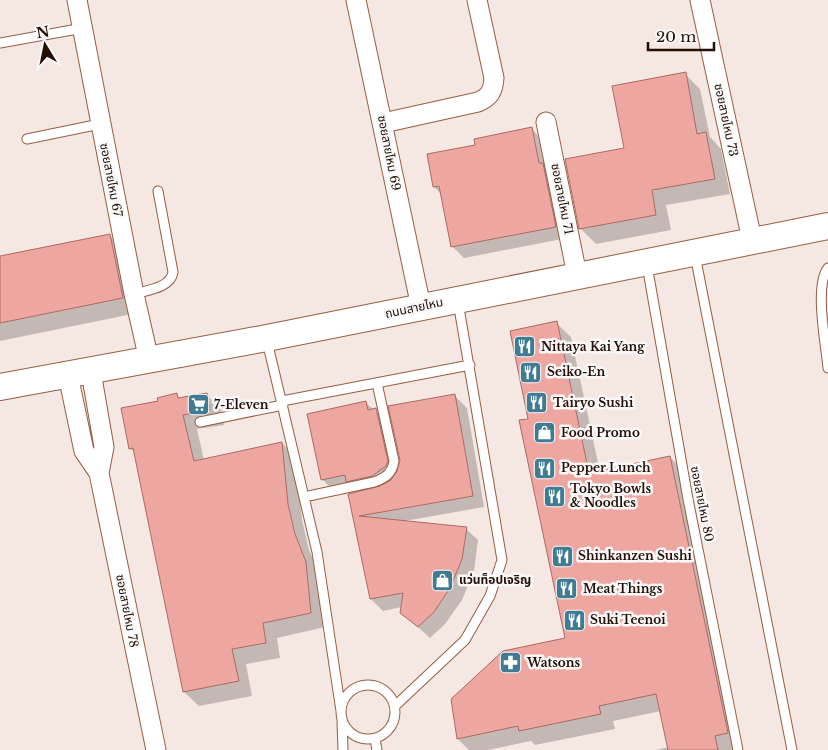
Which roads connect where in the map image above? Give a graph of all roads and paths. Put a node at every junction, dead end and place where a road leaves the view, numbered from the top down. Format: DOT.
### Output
graph roads {
  1 [pos="77,0"];
  2 [pos="356,0"];
  3 [pos="477,0"];
  4 [pos="700,0"];
  5 [pos="83,28"];
  6 [pos="0,43"];
  7 [pos="546,122"];
  8 [pos="383,123"];
  9 [pos="100,124"];
  10 [pos="27,138"];
  11 [pos="158,192"];
  12 [pos="828,226"];
  13 [pos="752,240"];
  14 [pos="694,251"];
  15 [pos="646,262"];
  16 [pos="828,268"];
  17 [pos="577,276"];
  18 [pos="134,294"];
  19 [pos="457,299"];
  20 [pos="421,307"];
  21 [pos="267,338"];
  22 [pos="149,360"];
  23 [pos="470,365"];
  24 [pos="828,368"];
  25 [pos="80,373"];
  26 [pos="377,383"];
  27 [pos="0,387"];
  28 [pos="282,403"];
  29 [pos="200,422"];
  30 [pos="304,497"];
  31 [pos="395,706"];
  32 [pos="341,716"];
  33 [pos="374,739"];
  34 [pos="156,750"];
  35 [pos="343,750"];
  36 [pos="377,750"];
  37 [pos="738,750"];
  38 [pos="792,750"];
  1 -- 5 [label="street, ซอยสายไหม 67"];
  2 -- 8 [label="street, ซอยสายไหม 69"];
  3 -- 8 [label="street"];
  4 -- 13 [label="street, ซอยสายไหม 73"];
  5 -- 6 [label="lane"];
  5 -- 9 [label="street, ซอยสายไหม 67"];
  7 -- 17 [label="street, ซอยสายไหม 71"];
  8 -- 20 [label="street, ซอยสายไหม 69"];
  9 -- 10 [label="lane"];
  9 -- 18 [label="street, ซอยสายไหม 67"];
  11 -- 18 [label="lane"];
  12 -- 13 [label="main road, ถนนสายไหม"];
  13 -- 14 [label="main road, ถนนสายไหม"];
  14 -- 15 [label="main road, ถนนสายไหม"];
  14 -- 38 [label="lane"];
  15 -- 17 [label="main road, ถนนสายไหม"];
  15 -- 37 [label="lane, ซอยสายไหม 80"];
  16 -- 24 [label="lane"];
  17 -- 19 [label="main road, ถนนสายไหม"];
  18 -- 22 [label="street, ซอยสายไหม 67"];
  19 -- 20 [label="main road, ถนนสายไหม"];
  19 -- 23 [label="lane"];
  20 -- 21 [label="main road, ถนนสายไหม"];
  21 -- 22 [label="main road, ถนนสายไหม"];
  21 -- 28 [label="lane"];
  22 -- 25 [label="main road, ถนนสายไหม"];
  23 -- 26 [label="lane"];
  23 -- 31 [label="lane"];
  25 -- 27 [label="main road, ถนนสายไหม"];
  25 -- 34 [label="street, ซอยสายไหม 78"];
  26 -- 28 [label="lane"];
  26 -- 30 [label="lane"];
  28 -- 29 [label="lane"];
  28 -- 30 [label="lane"];
  30 -- 32 [label="lane"];
  31 -- 32 [label="lane"];
  31 -- 33 [label="lane"];
  32 -- 33 [label="lane"];
  32 -- 35 [label="lane"];
  33 -- 36 [label="lane"];
}
